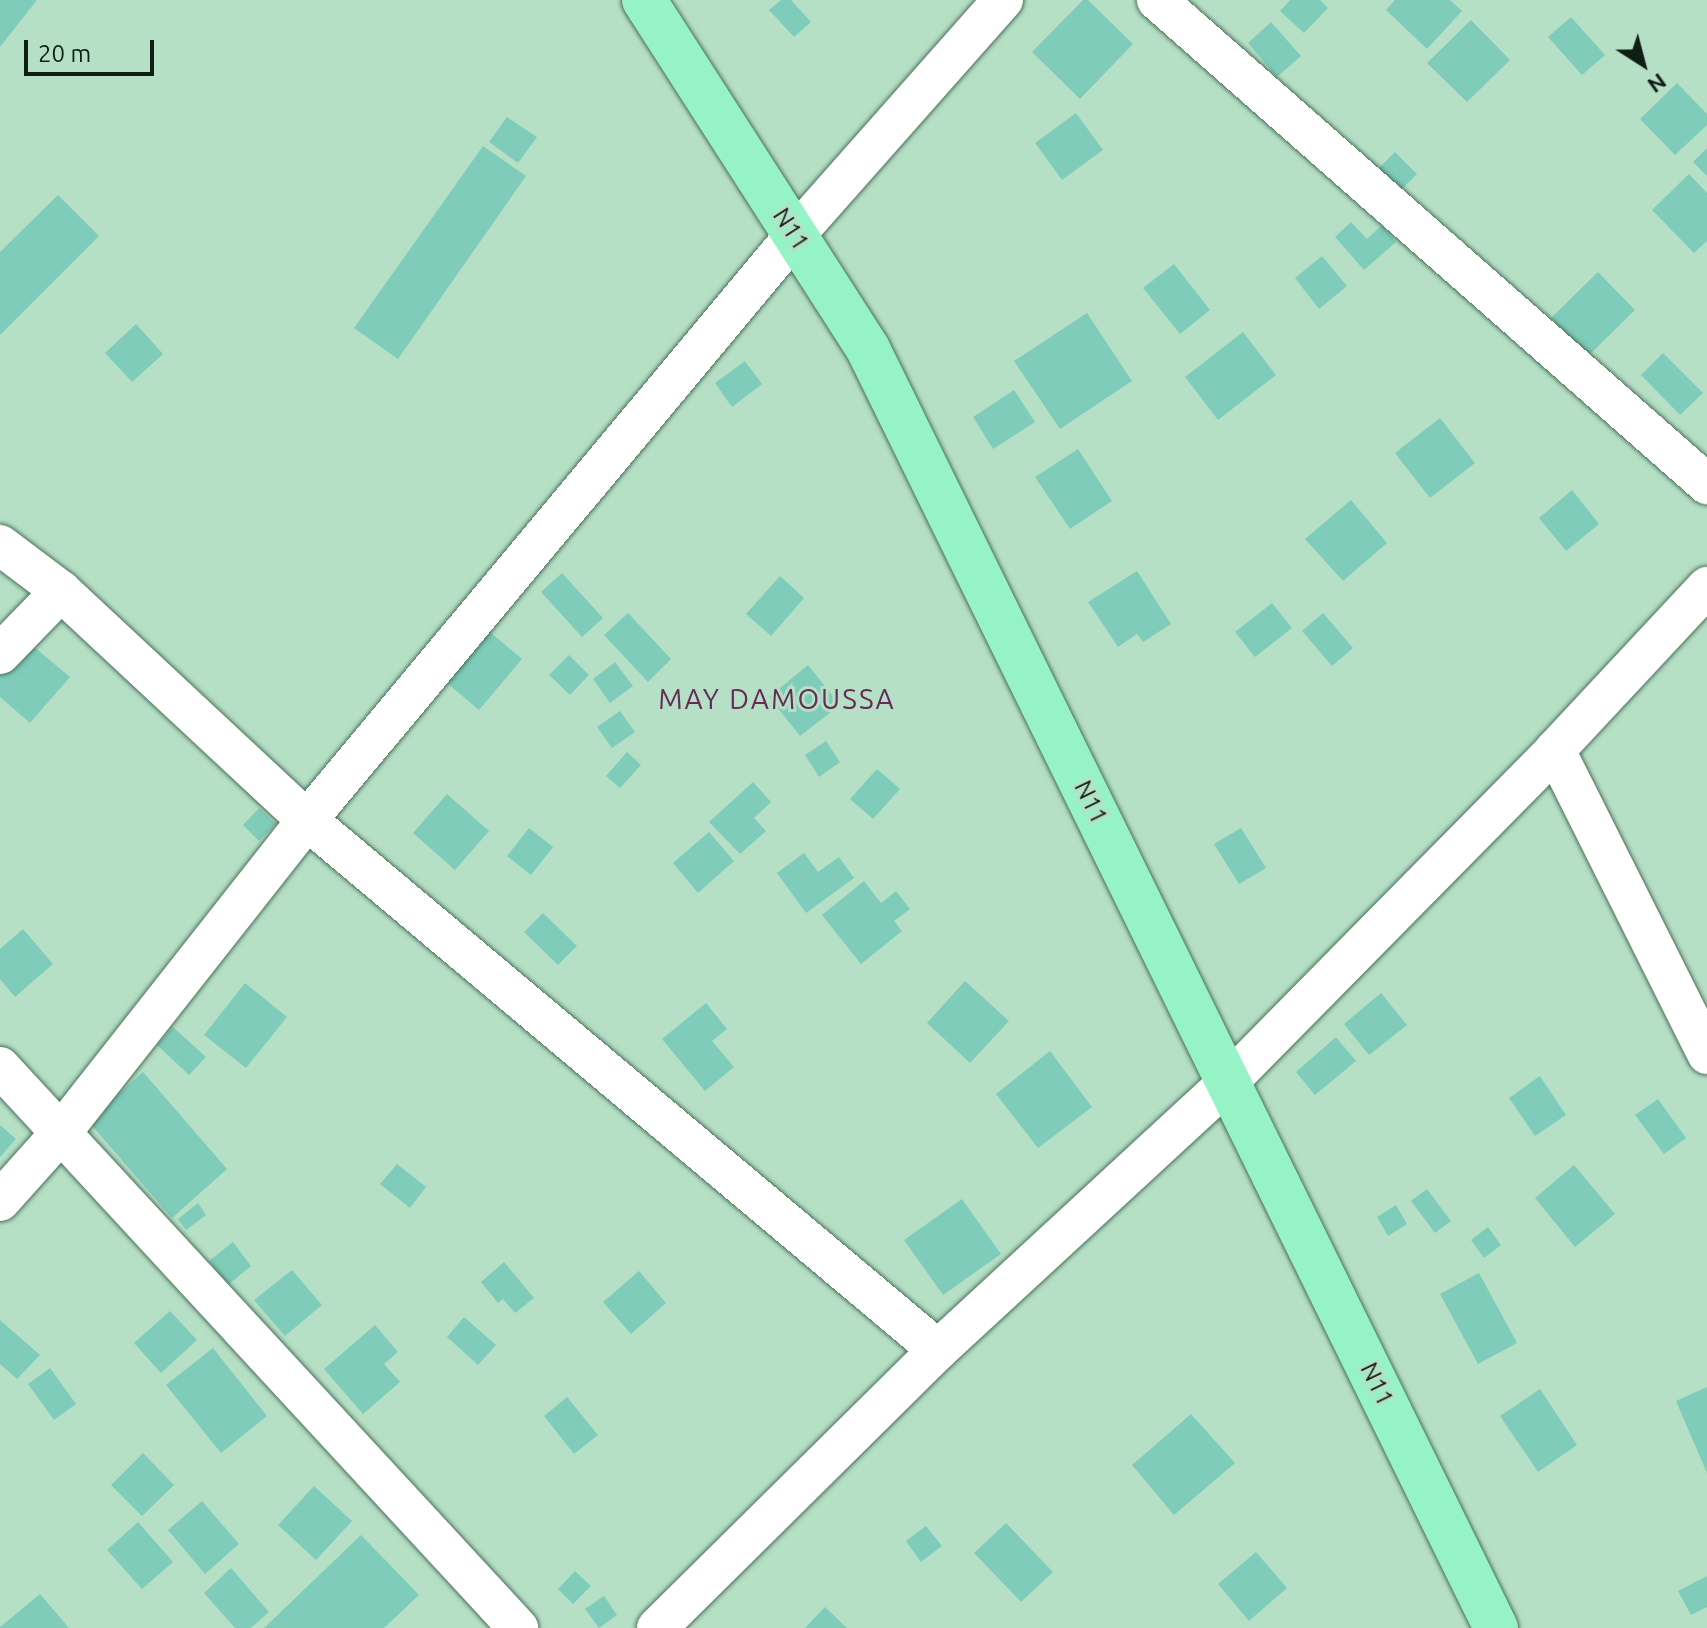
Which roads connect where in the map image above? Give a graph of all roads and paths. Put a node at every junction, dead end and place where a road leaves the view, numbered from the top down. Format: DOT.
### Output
graph roads {
  1 [pos="644,0"];
  2 [pos="1003,0"];
  3 [pos="1157,0"];
  4 [pos="795,235"];
  5 [pos="1707,484"];
  6 [pos="0,545"];
  7 [pos="1707,587"];
  8 [pos="61,591"];
  9 [pos="0,654"];
  10 [pos="1555,750"];
  11 [pos="307,820"];
  12 [pos="1707,1054"];
  13 [pos="0,1067"];
  14 [pos="1228,1082"];
  15 [pos="60,1134"];
  16 [pos="0,1201"];
  17 [pos="938,1350"];
  18 [pos="518,1628"];
  19 [pos="657,1628"];
  20 [pos="1496,1628"];
  1 -- 4 [label="main road, N11"];
  2 -- 4 [label="street"];
  3 -- 5 [label="street"];
  4 -- 11 [label="street"];
  4 -- 14 [label="main road, N11"];
  6 -- 8 [label="street"];
  7 -- 10 [label="street"];
  8 -- 9 [label="street"];
  8 -- 11 [label="street"];
  10 -- 12 [label="street"];
  10 -- 14 [label="street"];
  11 -- 15 [label="street"];
  11 -- 17 [label="street"];
  13 -- 15 [label="street"];
  14 -- 17 [label="street"];
  14 -- 20 [label="main road, N11"];
  15 -- 16 [label="street"];
  15 -- 18 [label="street"];
  17 -- 19 [label="street"];
}
